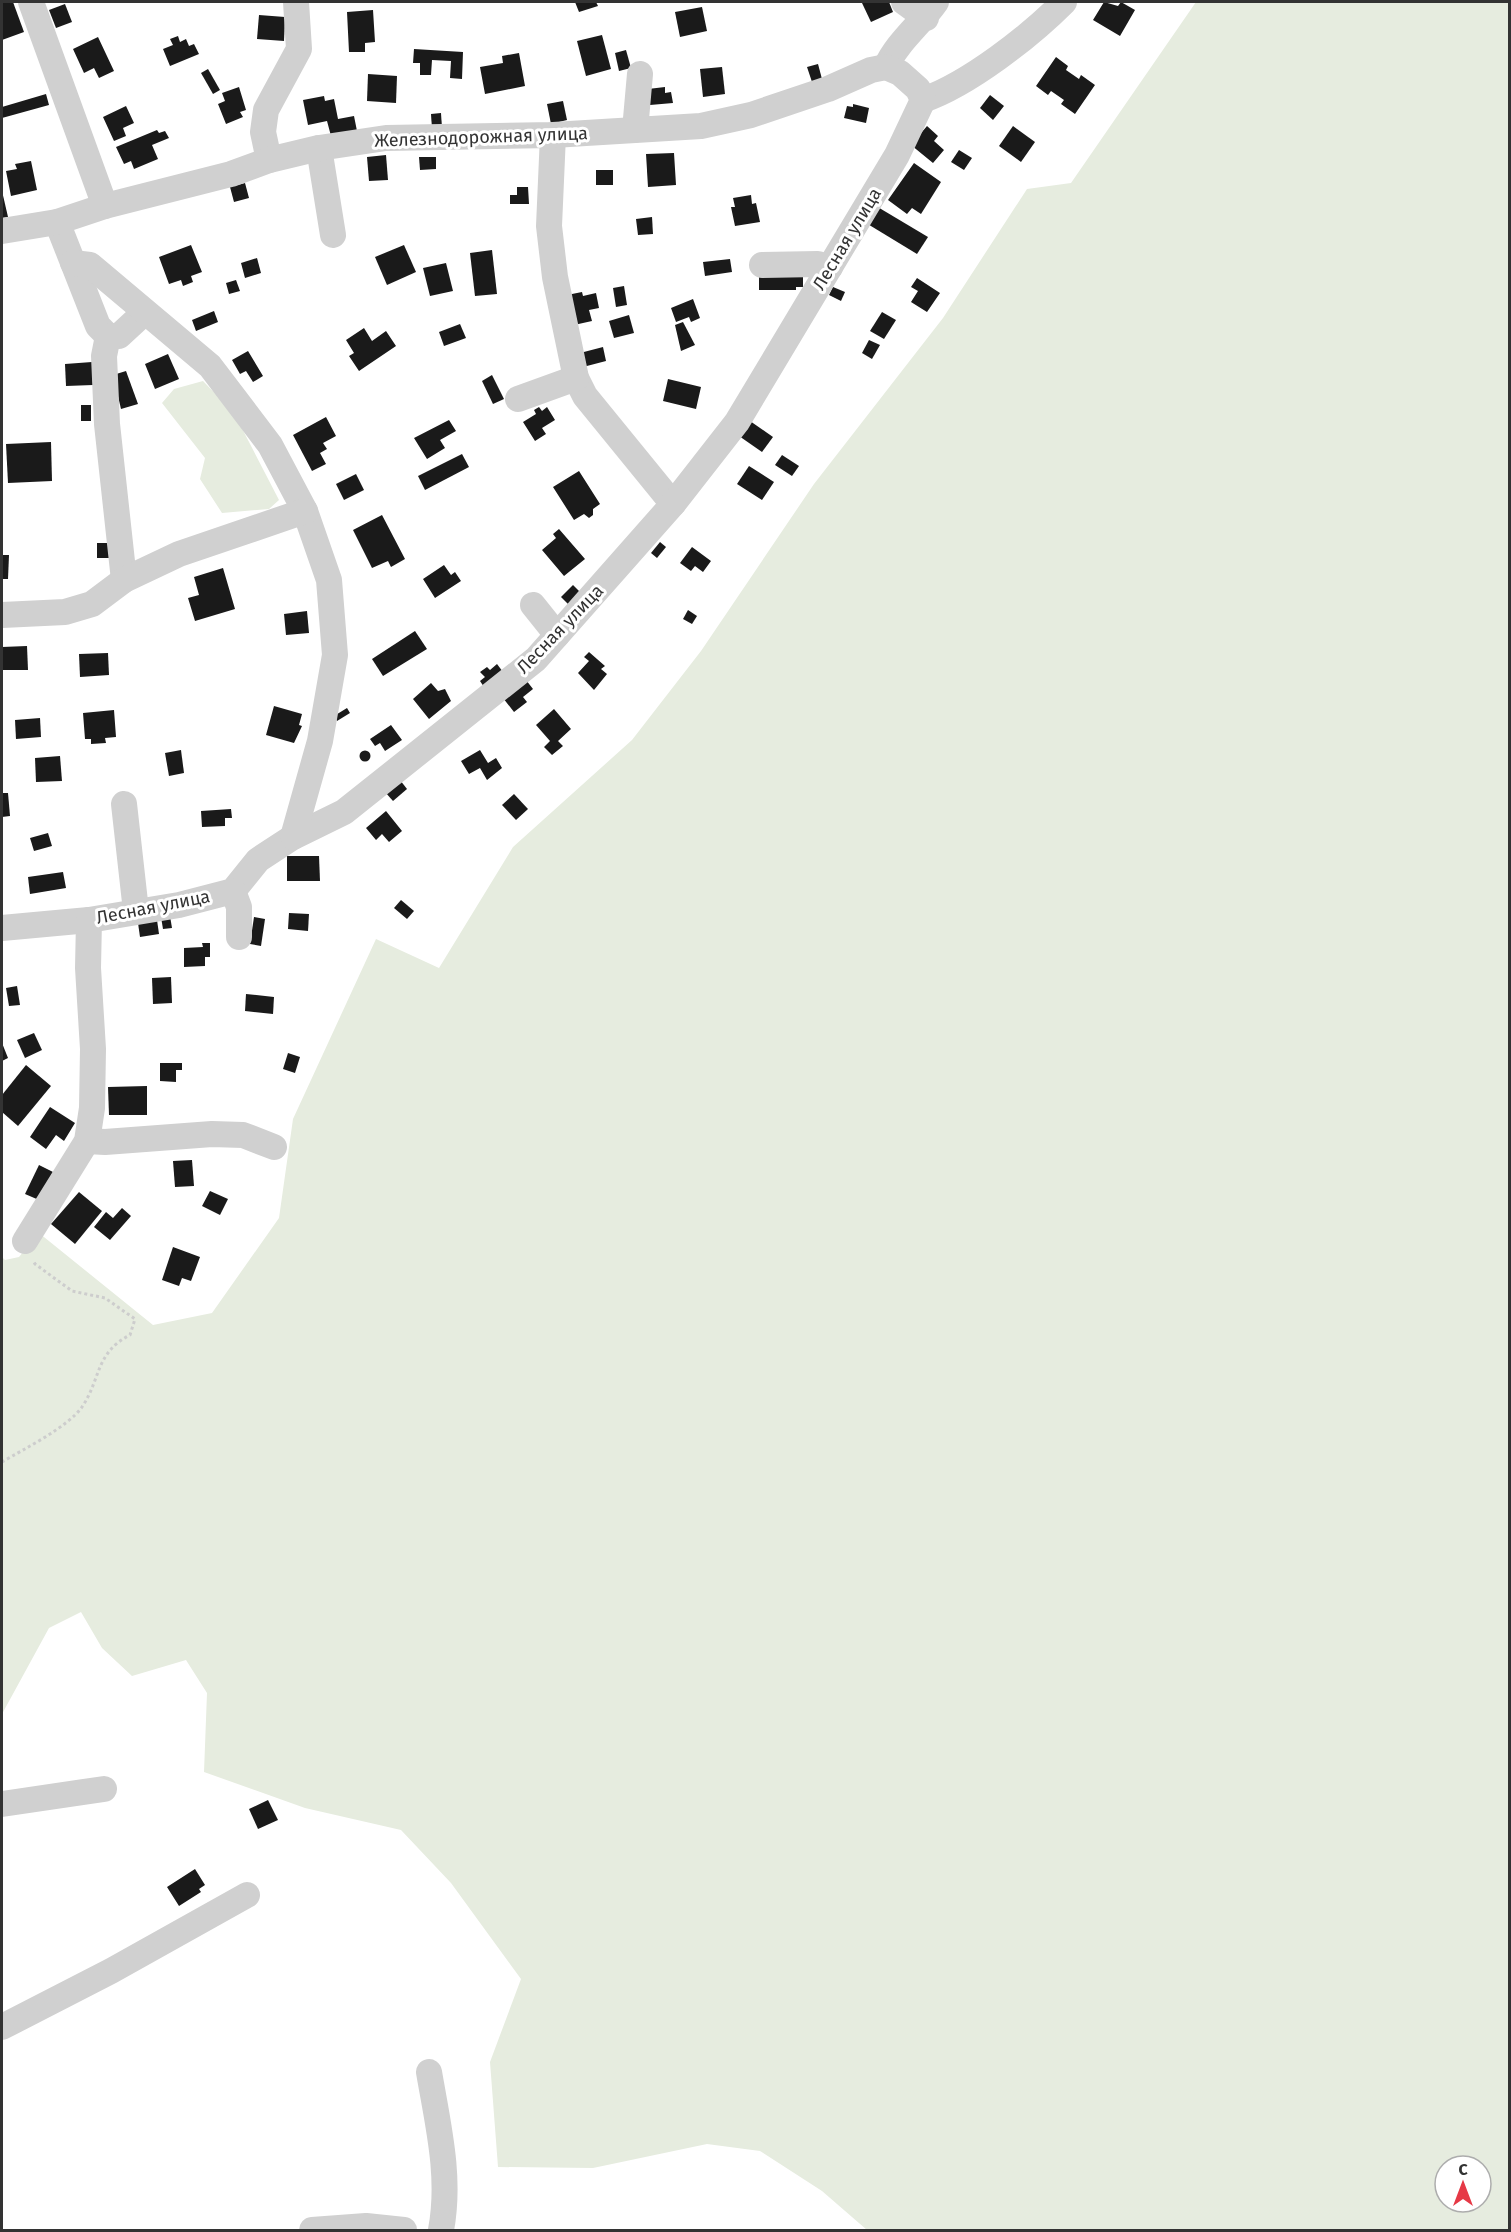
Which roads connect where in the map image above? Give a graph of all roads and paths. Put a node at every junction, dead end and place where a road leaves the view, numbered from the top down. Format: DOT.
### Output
graph roads {
  1 [pos="31,2"];
  2 [pos="296,2"];
  3 [pos="904,2"];
  4 [pos="1064,2"];
  5 [pos="931,10"];
  6 [pos="886,67"];
  7 [pos="640,74"];
  8 [pos="921,95"];
  9 [pos="635,130"];
  10 [pos="553,135"];
  11 [pos="319,148"];
  12 [pos="269,160"];
  13 [pos="105,206"];
  14 [pos="57,222"];
  15 [pos="2,231"];
  16 [pos="333,235"];
  17 [pos="73,263"];
  18 [pos="762,265"];
  19 [pos="830,267"];
  20 [pos="145,312"];
  21 [pos="108,336"];
  22 [pos="576,378"];
  23 [pos="518,399"];
  24 [pos="674,504"];
  25 [pos="305,512"];
  26 [pos="124,579"];
  27 [pos="533,605"];
  28 [pos="2,615"];
  29 [pos="557,635"];
  30 [pos="124,804"];
  31 [pos="293,837"];
  32 [pos="233,891"];
  33 [pos="136,911"];
  34 [pos="89,920"];
  35 [pos="2,928"];
  36 [pos="239,937"];
  37 [pos="87,1141"];
  38 [pos="274,1147"];
  39 [pos="25,1241"];
  40 [pos="2,1462"];
  41 [pos="104,1789"];
  42 [pos="2,1804"];
  43 [pos="248,1895"];
  44 [pos="2,2027"];
  45 [pos="429,2072"];
  46 [pos="312,2230"];
  47 [pos="404,2230"];
  48 [pos="441,2230"];
  1 -- 13 [label="street"];
  2 -- 12 [label="street"];
  3 -- 5 [label="street"];
  4 -- 8 [label="street"];
  5 -- 6 [label="street"];
  6 -- 8 [label="street"];
  6 -- 9 [label="street, Железнодорожная улица"];
  7 -- 9 [label="street"];
  8 -- 19 [label="street, Лесная улица"];
  9 -- 10 [label="street, Железнодорожная улица"];
  10 -- 11 [label="street, Железнодорожная улица"];
  10 -- 22 [label="street"];
  11 -- 12 [label="street, Железнодорожная улица"];
  11 -- 16 [label="street"];
  12 -- 13 [label="street, Железнодорожная улица"];
  13 -- 14 [label="street, Железнодорожная улица"];
  14 -- 15 [label="street, Железнодорожная улица"];
  14 -- 17 [label="street"];
  17 -- 20 [label="street"];
  17 -- 21 [label="street"];
  18 -- 19 [label="street"];
  19 -- 24 [label="street, Лесная улица"];
  20 -- 21 [label="street"];
  20 -- 25 [label="street"];
  21 -- 26 [label="street"];
  22 -- 23 [label="street"];
  22 -- 24 [label="street"];
  24 -- 29 [label="street, Лесная улица"];
  25 -- 26 [label="street"];
  25 -- 31 [label="street"];
  26 -- 28 [label="street"];
  27 -- 29 [label="street"];
  29 -- 31 [label="street, Лесная улица"];
  30 -- 33 [label="street"];
  31 -- 32 [label="street, Лесная улица"];
  32 -- 33 [label="street, Лесная улица"];
  32 -- 36 [label="street"];
  33 -- 34 [label="street, Лесная улица"];
  34 -- 35 [label="street, Лесная улица"];
  34 -- 37 [label="street"];
  37 -- 38 [label="street"];
  37 -- 39 [label="street"];
  39 -- 40 [label="path"];
  41 -- 42 [label="street"];
  43 -- 44 [label="street"];
  45 -- 48 [label="street"];
  46 -- 47 [label="street"];
}
